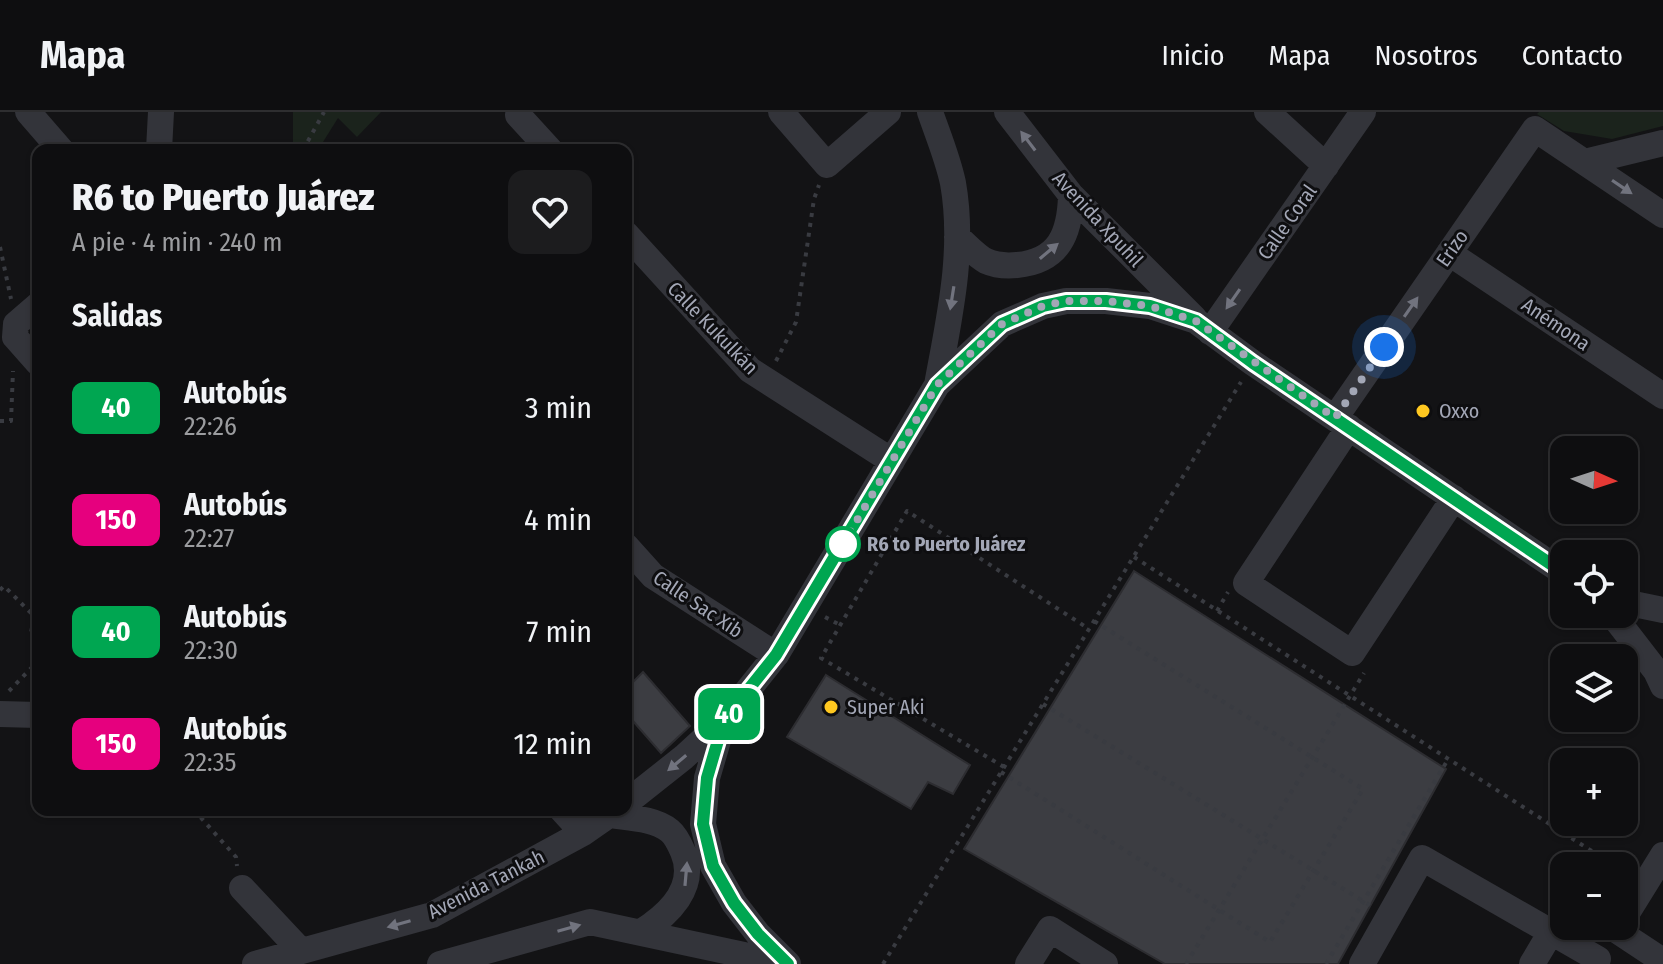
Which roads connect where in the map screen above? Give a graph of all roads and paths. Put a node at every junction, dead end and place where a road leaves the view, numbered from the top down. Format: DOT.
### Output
graph roads {
  1 [pos="28,112"];
  2 [pos="161,112"];
  3 [pos="324,112"];
  4 [pos="781,112"];
  5 [pos="888,112"];
  6 [pos="930,112"];
  7 [pos="1007,112"];
  8 [pos="1267,112"];
  9 [pos="1363,112"];
  10 [pos="518,115"];
  11 [pos="1663,143"];
  12 [pos="56,144"];
  13 [pos="159,144"];
  14 [pos="306,144"];
  15 [pos="545,144"];
  16 [pos="1585,162"];
  17 [pos="827,165"];
  18 [pos="1326,166"];
  19 [pos="1071,195"];
  20 [pos="1663,215"];
  21 [pos="957,237"];
  22 [pos="632,241"];
  23 [pos="0,247"];
  24 [pos="1449,253"];
  25 [pos="32,312"];
  26 [pos="1203,326"];
  27 [pos="16,330"];
  28 [pos="32,354"];
  29 [pos="1253,363"];
  30 [pos="766,381"];
  31 [pos="937,385"];
  32 [pos="1663,396"];
  33 [pos="0,421"];
  34 [pos="1342,422"];
  35 [pos="892,461"];
  36 [pos="1454,498"];
  37 [pos="632,553"];
  38 [pos="1134,557"];
  39 [pos="1550,563"];
  40 [pos="0,590"];
  41 [pos="1638,605"];
  42 [pos="1663,610"];
  43 [pos="32,614"];
  44 [pos="1094,621"];
  45 [pos="1623,628"];
  46 [pos="1089,629"];
  47 [pos="776,655"];
  48 [pos="32,667"];
  49 [pos="1366,670"];
  50 [pos="1663,686"];
  51 [pos="1349,697"];
  52 [pos="0,700"];
  53 [pos="1043,704"];
  54 [pos="0,714"];
  55 [pos="32,715"];
  56 [pos="724,720"];
  57 [pos="1312,757"];
  58 [pos="1447,761"];
  59 [pos="1002,770"];
  60 [pos="632,797"];
  61 [pos="632,814"];
  62 [pos="199,816"];
  63 [pos="567,816"];
  64 [pos="607,816"];
  65 [pos="583,833"];
  66 [pos="1262,839"];
  67 [pos="1593,852"];
  68 [pos="1663,855"];
  69 [pos="1313,870"];
  70 [pos="242,888"];
  71 [pos="1638,896"];
  72 [pos="1364,901"];
  73 [pos="1219,909"];
  74 [pos="1389,917"];
  75 [pos="1550,931"];
  76 [pos="641,932"];
  77 [pos="1550,934"];
  78 [pos="1563,940"];
  79 [pos="1610,940"];
  80 [pos="1638,940"];
  81 [pos="301,951"];
  82 [pos="527,953"];
  83 [pos="1663,961"];
  84 [pos="1596,962"];
  85 [pos="255,964"];
  86 [pos="440,964"];
  87 [pos="787,964"];
  88 [pos="883,964"];
  89 [pos="1028,964"];
  90 [pos="1105,964"];
  91 [pos="1186,964"];
  92 [pos="1326,964"];
  93 [pos="1362,964"];
  94 [pos="1532,964"];
  1 -- 12 [label="street"];
  2 -- 13 [label="street"];
  3 -- 14 [label="path"];
  4 -- 17 [label="street"];
  5 -- 17 [label="street"];
  6 -- 21 [label="street"];
  19 -- 7 [label="street, Avenida Xpuhil, one-way"];
  8 -- 18 [label="street"];
  9 -- 18 [label="street, Calle Coral"];
  10 -- 15 [label="street"];
  11 -- 16 [label="street"];
  16 -- 20 [label="street, Erizo, one-way"];
  16 -- 24 [label="street, Erizo"];
  17 -- 30 [label="path"];
  18 -- 26 [label="street, Calle Coral, one-way"];
  21 -- 19 [label="street, one-way"];
  19 -- 26 [label="street, Avenida Xpuhil"];
  21 -- 31 [label="street, one-way"];
  22 -- 30 [label="street, Calle Kukulkán"];
  23 -- 27 [label="path"];
  24 -- 32 [label="street, Anémona"];
  34 -- 24 [label="street, Erizo, one-way"];
  25 -- 27 [label="street"];
  26 -- 29 [label="street"];
  26 -- 31 [label="street"];
  27 -- 28 [label="street"];
  27 -- 33 [label="path"];
  29 -- 34 [label="street"];
  29 -- 38 [label="path"];
  30 -- 35 [label="street, Calle Kukulkán"];
  31 -- 35 [label="street"];
  34 -- 36 [label="street"];
  34 -- 36 [label="street, Erizo"];
  35 -- 47 [label="street"];
  36 -- 39 [label="street"];
  37 -- 47 [label="street, Calle Sac Xib"];
  38 -- 44 [label="path"];
  38 -- 51 [label="path"];
  40 -- 43 [label="path"];
  41 -- 42 [label="street"];
  44 -- 46 [label="path"];
  44 -- 57 [label="path"];
  45 -- 50 [label="street"];
  46 -- 53 [label="path"];
  46 -- 59 [label="path"];
  47 -- 56 [label="street"];
  48 -- 52 [label="path"];
  49 -- 51 [label="path"];
  51 -- 57 [label="path"];
  51 -- 58 [label="path"];
  53 -- 59 [label="path"];
  53 -- 66 [label="path"];
  54 -- 55 [label="street"];
  56 -- 60 [label="street, Avenida Tankah, one-way"];
  56 -- 87 [label="street"];
  57 -- 66 [label="path"];
  57 -- 69 [label="path"];
  58 -- 67 [label="path"];
  58 -- 72 [label="path"];
  59 -- 73 [label="path"];
  59 -- 88 [label="path"];
  76 -- 61 [label="street, one-way"];
  62 -- 70 [label="path"];
  63 -- 65 [label="street"];
  64 -- 65 [label="street, Avenida Tankah"];
  65 -- 81 [label="street, Avenida Tankah, one-way"];
  66 -- 69 [label="path"];
  66 -- 73 [label="path"];
  68 -- 71 [label="street"];
  69 -- 72 [label="path"];
  69 -- 73 [label="path"];
  70 -- 81 [label="street"];
  72 -- 74 [label="path"];
  72 -- 92 [label="path"];
  73 -- 91 [label="path"];
  74 -- 75 [label="street"];
  74 -- 93 [label="street"];
  82 -- 76 [label="street, one-way"];
  76 -- 87 [label="street"];
  77 -- 94 [label="street"];
  78 -- 84 [label="street"];
  79 -- 84 [label="street"];
  80 -- 83 [label="street"];
  81 -- 85 [label="street, Avenida Tankah"];
  82 -- 86 [label="street"];
  89 -- 90 [label="street"];
}
